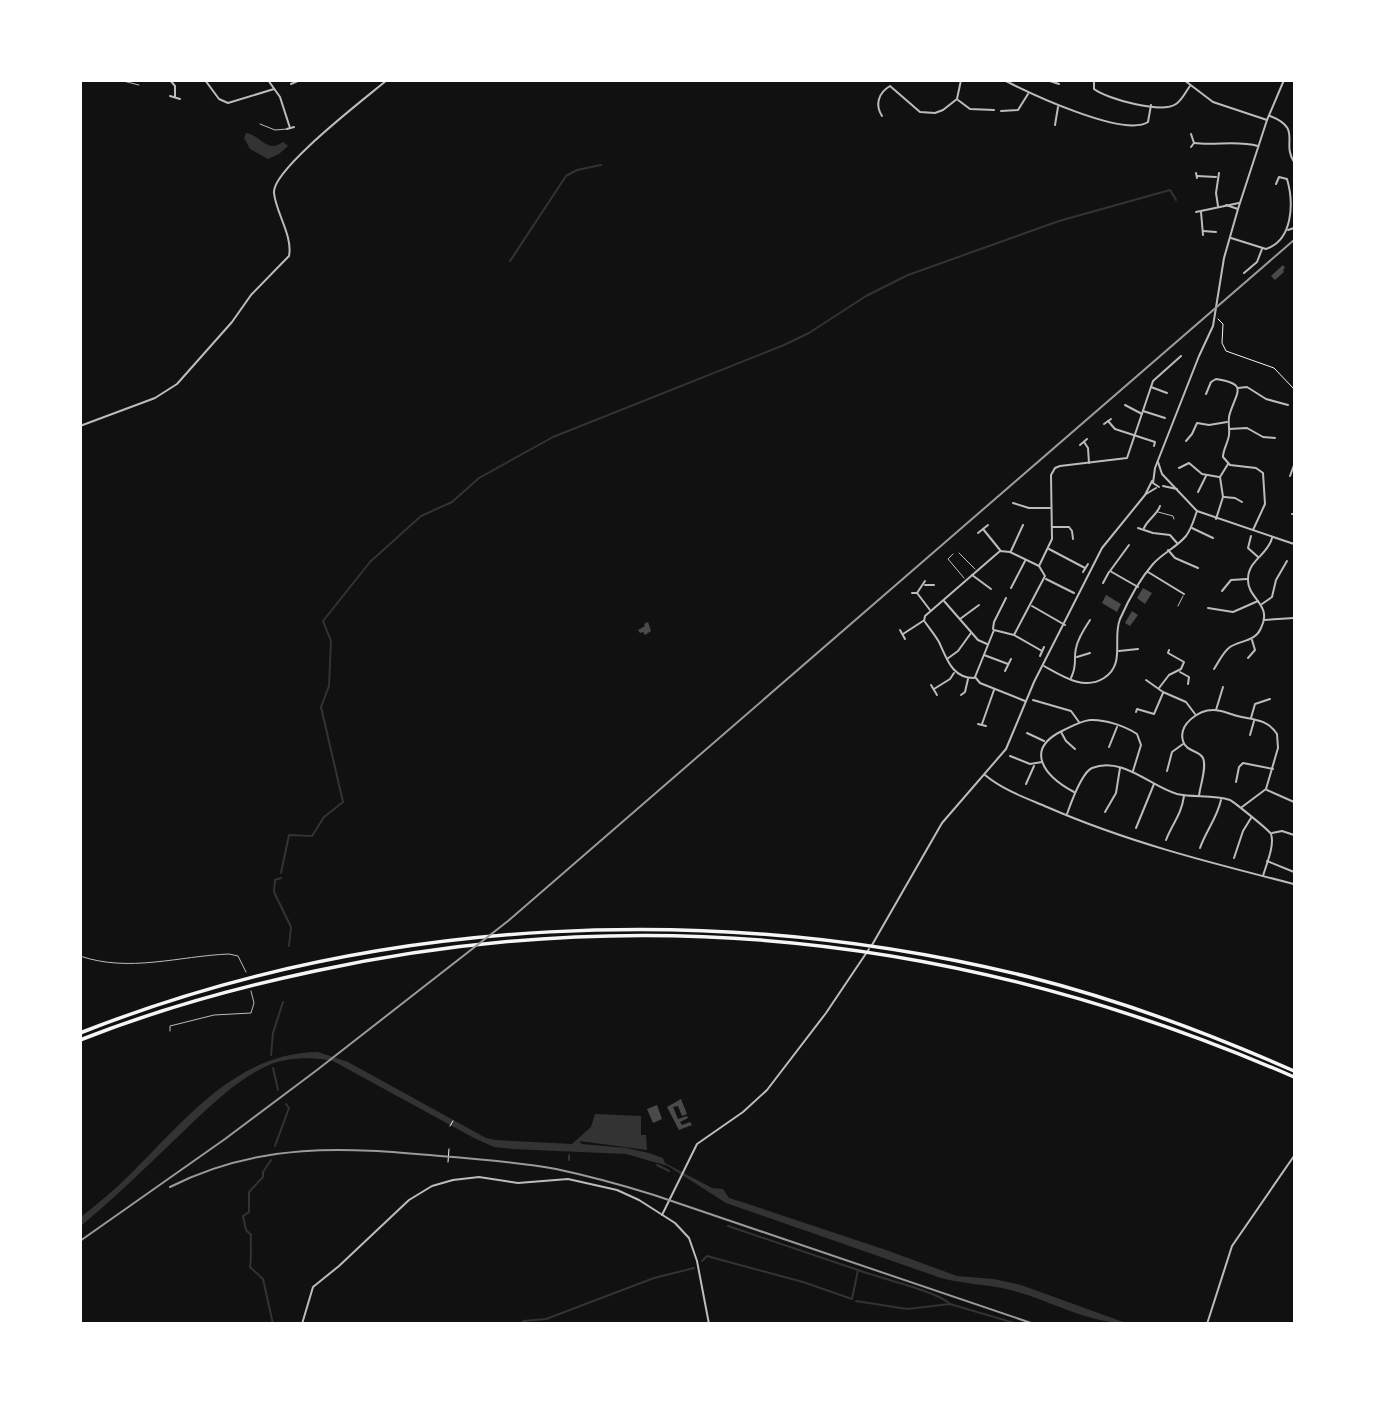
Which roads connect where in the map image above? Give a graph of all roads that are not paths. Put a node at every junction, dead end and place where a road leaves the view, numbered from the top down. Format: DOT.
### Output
graph roads {
  1 [pos="119,80"];
  2 [pos="170,80"];
  3 [pos="205,80"];
  4 [pos="268,80"];
  5 [pos="387,80"];
  6 [pos="891,80"];
  7 [pos="961,80"];
  8 [pos="1004,80"];
  9 [pos="1047,80"];
  10 [pos="1094,80"];
  11 [pos="1184,80"];
  12 [pos="1284,80"];
  13 [pos="298,81"];
  14 [pos="291,83"];
  15 [pos="1057,83"];
  16 [pos="139,85"];
  17 [pos="890,86"];
  18 [pos="1190,86"];
  19 [pos="274,89"];
  20 [pos="1029,93"];
  21 [pos="170,96"];
  22 [pos="175,97"];
  23 [pos="180,99"];
  24 [pos="957,99"];
  25 [pos="1151,105"];
  26 [pos="1059,106"];
  27 [pos="878,110"];
  28 [pos="994,110"];
  29 [pos="874,111"];
  30 [pos="1001,111"];
  31 [pos="882,116"];
  32 [pos="1269,116"];
  33 [pos="1267,120"];
  34 [pos="260,124"];
  35 [pos="1055,125"];
  36 [pos="290,128"];
  37 [pos="1191,134"];
  38 [pos="1194,143"];
  39 [pos="1259,146"];
  40 [pos="1191,147"];
  41 [pos="1294,162"];
  42 [pos="1219,173"];
  43 [pos="1197,176"];
  44 [pos="1217,177"];
  45 [pos="1276,184"];
  46 [pos="1240,203"];
  47 [pos="1225,205"];
  48 [pos="1218,207"];
  49 [pos="1238,209"];
  50 [pos="1201,211"];
  51 [pos="1196,212"];
  52 [pos="1294,228"];
  53 [pos="1287,230"];
  54 [pos="1202,231"];
  55 [pos="1216,232"];
  56 [pos="1203,235"];
  57 [pos="1230,238"];
  58 [pos="1262,248"];
  59 [pos="1244,273"];
  60 [pos="1181,356"];
  61 [pos="1178,359"];
  62 [pos="1182,362"];
  63 [pos="1150,387"];
  64 [pos="1237,388"];
  65 [pos="1208,390"];
  66 [pos="1212,391"];
  67 [pos="1167,393"];
  68 [pos="1206,394"];
  69 [pos="1282,399"];
  70 [pos="1281,403"];
  71 [pos="1125,405"];
  72 [pos="1288,405"];
  73 [pos="1143,412"];
  74 [pos="1158,415"];
  75 [pos="1166,418"];
  76 [pos="1108,421"];
  77 [pos="1228,421"];
  78 [pos="1156,423"];
  79 [pos="80,426"];
  80 [pos="1230,429"];
  81 [pos="1135,435"];
  82 [pos="1275,438"];
  83 [pos="1087,439"];
  84 [pos="1186,441"];
  85 [pos="1084,442"];
  86 [pos="1080,445"];
  87 [pos="1154,446"];
  88 [pos="1158,461"];
  89 [pos="1089,463"];
  90 [pos="1290,463"];
  91 [pos="1228,464"];
  92 [pos="1294,466"];
  93 [pos="1179,468"];
  94 [pos="1154,475"];
  95 [pos="1163,475"];
  96 [pos="1206,475"];
  97 [pos="1290,476"];
  98 [pos="1220,477"];
  99 [pos="1152,481"];
  100 [pos="1161,486"];
  101 [pos="1178,490"];
  102 [pos="1198,492"];
  103 [pos="1145,495"];
  104 [pos="1223,497"];
  105 [pos="1242,502"];
  106 [pos="1013,503"];
  107 [pos="1160,506"];
  108 [pos="1052,508"];
  109 [pos="1197,511"];
  110 [pos="1158,512"];
  111 [pos="1174,519"];
  112 [pos="1216,519"];
  113 [pos="988,525"];
  114 [pos="1052,527"];
  115 [pos="1191,527"];
  116 [pos="1023,528"];
  117 [pos="1138,528"];
  118 [pos="983,529"];
  119 [pos="1143,529"];
  120 [pos="1253,531"];
  121 [pos="978,533"];
  122 [pos="1251,536"];
  123 [pos="1273,537"];
  124 [pos="1213,538"];
  125 [pos="1073,539"];
  126 [pos="1178,543"];
  127 [pos="1294,544"];
  128 [pos="1129,545"];
  129 [pos="1242,547"];
  130 [pos="1049,548"];
  131 [pos="1248,548"];
  132 [pos="1168,550"];
  133 [pos="1000,551"];
  134 [pos="1010,552"];
  135 [pos="960,553"];
  136 [pos="953,554"];
  137 [pos="1258,558"];
  138 [pos="1026,560"];
  139 [pos="1287,561"];
  140 [pos="1088,565"];
  141 [pos="1039,566"];
  142 [pos="1085,568"];
  143 [pos="1198,568"];
  144 [pos="976,571"];
  145 [pos="1110,571"];
  146 [pos="1083,572"];
  147 [pos="1147,572"];
  148 [pos="972,575"];
  149 [pos="1045,579"];
  150 [pos="1248,579"];
  151 [pos="966,580"];
  152 [pos="1102,583"];
  153 [pos="934,585"];
  154 [pos="1138,587"];
  155 [pos="1011,588"];
  156 [pos="991,589"];
  157 [pos="1068,590"];
  158 [pos="1222,591"];
  159 [pos="912,593"];
  160 [pos="917,593"];
  161 [pos="1074,593"];
  162 [pos="1185,593"];
  163 [pos="1065,594"];
  164 [pos="1006,598"];
  165 [pos="943,600"];
  166 [pos="1259,600"];
  167 [pos="1262,604"];
  168 [pos="979,605"];
  169 [pos="1031,606"];
  170 [pos="1178,606"];
  171 [pos="1208,608"];
  172 [pos="931,611"];
  173 [pos="1294,618"];
  174 [pos="960,619"];
  175 [pos="1090,620"];
  176 [pos="1264,620"];
  177 [pos="924,621"];
  178 [pos="1065,625"];
  179 [pos="900,630"];
  180 [pos="994,630"];
  181 [pos="972,632"];
  182 [pos="903,634"];
  183 [pos="1014,635"];
  184 [pos="905,639"];
  185 [pos="1252,639"];
  186 [pos="988,644"];
  187 [pos="1044,647"];
  188 [pos="1138,649"];
  189 [pos="1042,651"];
  190 [pos="1119,651"];
  191 [pos="1090,653"];
  192 [pos="1168,653"];
  193 [pos="983,654"];
  194 [pos="1040,656"];
  195 [pos="1076,657"];
  196 [pos="1248,658"];
  197 [pos="946,659"];
  198 [pos="1011,659"];
  199 [pos="1008,664"];
  200 [pos="1043,666"];
  201 [pos="1214,669"];
  202 [pos="1005,671"];
  203 [pos="1179,671"];
  204 [pos="955,672"];
  205 [pos="975,677"];
  206 [pos="968,678"];
  207 [pos="1070,679"];
  208 [pos="1146,680"];
  209 [pos="1188,684"];
  210 [pos="931,685"];
  211 [pos="1223,687"];
  212 [pos="934,689"];
  213 [pos="994,689"];
  214 [pos="1158,689"];
  215 [pos="1163,692"];
  216 [pos="937,695"];
  217 [pos="961,695"];
  218 [pos="1033,699"];
  219 [pos="1270,699"];
  220 [pos="1038,701"];
  221 [pos="1026,702"];
  222 [pos="1037,706"];
  223 [pos="1216,710"];
  224 [pos="1136,712"];
  225 [pos="1196,715"];
  226 [pos="1253,719"];
  227 [pos="1079,723"];
  228 [pos="978,724"];
  229 [pos="982,724"];
  230 [pos="986,726"];
  231 [pos="1118,726"];
  232 [pos="1061,732"];
  233 [pos="1027,733"];
  234 [pos="1032,735"];
  235 [pos="1251,735"];
  236 [pos="1031,740"];
  237 [pos="1045,742"];
  238 [pos="1184,743"];
  239 [pos="1109,747"];
  240 [pos="1075,749"];
  241 [pos="1010,756"];
  242 [pos="1042,762"];
  243 [pos="1034,765"];
  244 [pos="1120,768"];
  245 [pos="1273,769"];
  246 [pos="1133,771"];
  247 [pos="1167,771"];
  248 [pos="984,775"];
  249 [pos="1236,782"];
  250 [pos="1154,783"];
  251 [pos="1026,784"];
  252 [pos="1266,789"];
  253 [pos="1075,793"];
  254 [pos="1184,795"];
  255 [pos="1199,796"];
  256 [pos="1221,799"];
  257 [pos="1294,802"];
  258 [pos="1241,808"];
  259 [pos="1105,812"];
  260 [pos="1067,815"];
  261 [pos="1251,818"];
  262 [pos="1136,828"];
  263 [pos="1271,834"];
  264 [pos="1294,837"];
  265 [pos="1166,840"];
  266 [pos="1200,848"];
  267 [pos="1234,858"];
  268 [pos="1267,861"];
  269 [pos="1294,872"];
  270 [pos="1263,877"];
  271 [pos="1294,884"];
  272 [pos="80,956"];
  273 [pos="246,972"];
  274 [pos="251,992"];
  275 [pos="170,1031"];
  276 [pos="80,1033"];
  277 [pos="80,1040"];
  278 [pos="1294,1071"];
  279 [pos="1294,1077"];
  280 [pos="1294,1156"];
  281 [pos="662,1215"];
  282 [pos="302,1324"];
  283 [pos="709,1324"];
  284 [pos="1207,1324"];
  1 -- 16 [label="lane"];
  2 -- 22 [label="street"];
  3 -- 19 [label="street"];
  4 -- 19 [label="street"];
  5 -- 79 [label="street"];
  6 -- 17 [label="street"];
  7 -- 24 [label="street"];
  8 -- 20 [label="street"];
  9 -- 15 [label="street"];
  10 -- 25 [label="street"];
  11 -- 18 [label="street"];
  12 -- 32 [label="street"];
  13 -- 14 [label="street"];
  17 -- 24 [label="street"];
  17 -- 27 [label="street"];
  18 -- 25 [label="street"];
  18 -- 33 [label="street"];
  19 -- 36 [label="street"];
  20 -- 26 [label="street"];
  20 -- 30 [label="street"];
  21 -- 22 [label="street"];
  22 -- 23 [label="street"];
  24 -- 28 [label="street"];
  25 -- 26 [label="street"];
  26 -- 35 [label="street"];
  27 -- 29 [label="street"];
  27 -- 31 [label="street"];
  32 -- 33 [label="street"];
  32 -- 41 [label="street"];
  33 -- 39 [label="street"];
  34 -- 36 [label="lane"];
  37 -- 38 [label="street"];
  38 -- 39 [label="street"];
  38 -- 40 [label="street"];
  39 -- 46 [label="street"];
  42 -- 44 [label="street"];
  43 -- 44 [label="street"];
  44 -- 48 [label="street"];
  45 -- 53 [label="street"];
  46 -- 47 [label="street"];
  46 -- 49 [label="street"];
  47 -- 48 [label="street"];
  47 -- 49 [label="street"];
  48 -- 50 [label="street"];
  49 -- 57 [label="street"];
  50 -- 51 [label="street"];
  50 -- 54 [label="street"];
  52 -- 53 [label="street"];
  53 -- 58 [label="street"];
  54 -- 55 [label="street"];
  54 -- 56 [label="street"];
  57 -- 58 [label="street"];
  57 -- 88 [label="street"];
  58 -- 59 [label="street"];
  60 -- 61 [label="street"];
  61 -- 62 [label="street"];
  61 -- 63 [label="street"];
  63 -- 67 [label="street"];
  63 -- 73 [label="street"];
  64 -- 65 [label="street"];
  64 -- 70 [label="street"];
  64 -- 77 [label="street"];
  65 -- 66 [label="street"];
  65 -- 68 [label="street"];
  69 -- 70 [label="street"];
  70 -- 72 [label="street"];
  71 -- 73 [label="street"];
  73 -- 74 [label="street"];
  73 -- 81 [label="street"];
  74 -- 75 [label="street"];
  74 -- 78 [label="lane"];
  76 -- 81 [label="street"];
  77 -- 80 [label="street"];
  77 -- 84 [label="street"];
  80 -- 82 [label="street"];
  80 -- 91 [label="street"];
  81 -- 87 [label="street"];
  81 -- 89 [label="street"];
  83 -- 85 [label="street"];
  85 -- 86 [label="street"];
  85 -- 89 [label="street"];
  88 -- 94 [label="street"];
  88 -- 95 [label="street"];
  89 -- 108 [label="street"];
  90 -- 92 [label="street"];
  91 -- 98 [label="street"];
  91 -- 120 [label="street"];
  92 -- 97 [label="street"];
  93 -- 96 [label="street"];
  94 -- 95 [label="street"];
  94 -- 99 [label="street"];
  95 -- 100 [label="street"];
  95 -- 101 [label="street"];
  96 -- 98 [label="street"];
  96 -- 102 [label="street"];
  98 -- 104 [label="street"];
  99 -- 100 [label="street"];
  99 -- 103 [label="street"];
  100 -- 101 [label="street"];
  100 -- 103 [label="street"];
  101 -- 109 [label="street"];
  103 -- 178 [label="street"];
  104 -- 105 [label="street"];
  104 -- 112 [label="street"];
  106 -- 108 [label="street"];
  107 -- 110 [label="street"];
  108 -- 114 [label="street"];
  109 -- 112 [label="street"];
  109 -- 115 [label="street"];
  110 -- 111 [label="lane"];
  110 -- 119 [label="street"];
  112 -- 120 [label="street"];
  113 -- 118 [label="street"];
  114 -- 125 [label="street"];
  114 -- 130 [label="street"];
  115 -- 124 [label="street"];
  115 -- 126 [label="street"];
  116 -- 134 [label="street"];
  117 -- 119 [label="street"];
  118 -- 121 [label="street"];
  118 -- 133 [label="street"];
  119 -- 126 [label="street"];
  120 -- 123 [label="street"];
  122 -- 131 [label="street"];
  123 -- 127 [label="street"];
  123 -- 137 [label="street"];
  126 -- 132 [label="street"];
  128 -- 145 [label="street"];
  129 -- 131 [label="street"];
  130 -- 141 [label="street"];
  130 -- 142 [label="street"];
  131 -- 137 [label="street"];
  132 -- 143 [label="street"];
  132 -- 147 [label="street"];
  133 -- 134 [label="street"];
  133 -- 144 [label="street"];
  134 -- 138 [label="street"];
  135 -- 144 [label="lane"];
  136 -- 151 [label="lane"];
  137 -- 150 [label="street"];
  138 -- 141 [label="street"];
  138 -- 155 [label="street"];
  139 -- 167 [label="street"];
  140 -- 142 [label="street"];
  141 -- 149 [label="street"];
  142 -- 146 [label="street"];
  144 -- 148 [label="street"];
  145 -- 152 [label="street"];
  145 -- 154 [label="street"];
  147 -- 154 [label="street"];
  147 -- 162 [label="street"];
  148 -- 151 [label="street"];
  148 -- 156 [label="street"];
  149 -- 157 [label="street"];
  149 -- 169 [label="street"];
  150 -- 158 [label="street"];
  150 -- 166 [label="street"];
  151 -- 165 [label="street"];
  153 -- 160 [label="street"];
  154 -- 190 [label="street"];
  157 -- 161 [label="street"];
  157 -- 163 [label="street"];
  159 -- 160 [label="street"];
  160 -- 172 [label="street"];
  162 -- 170 [label="lane"];
  164 -- 180 [label="street"];
  165 -- 172 [label="street"];
  165 -- 174 [label="street"];
  166 -- 167 [label="street"];
  166 -- 171 [label="street"];
  167 -- 176 [label="street"];
  168 -- 174 [label="street"];
  169 -- 178 [label="street"];
  169 -- 183 [label="street"];
  172 -- 177 [label="street"];
  173 -- 176 [label="street"];
  174 -- 181 [label="street"];
  175 -- 195 [label="street"];
  176 -- 185 [label="street"];
  177 -- 182 [label="street"];
  177 -- 197 [label="street"];
  178 -- 200 [label="street"];
  179 -- 182 [label="street"];
  180 -- 183 [label="street"];
  180 -- 186 [label="street"];
  181 -- 186 [label="street"];
  181 -- 197 [label="street"];
  182 -- 184 [label="street"];
  183 -- 189 [label="street"];
  185 -- 196 [label="street"];
  185 -- 201 [label="street"];
  186 -- 193 [label="street"];
  187 -- 189 [label="street"];
  188 -- 190 [label="street"];
  189 -- 194 [label="street"];
  190 -- 207 [label="street"];
  191 -- 195 [label="street"];
  192 -- 203 [label="street"];
  193 -- 199 [label="street"];
  193 -- 205 [label="street"];
  195 -- 207 [label="street"];
  197 -- 204 [label="street"];
  198 -- 199 [label="street"];
  199 -- 202 [label="street"];
  200 -- 207 [label="street"];
  200 -- 221 [label="street"];
  203 -- 209 [label="street"];
  203 -- 214 [label="street"];
  204 -- 206 [label="street"];
  204 -- 212 [label="street"];
  205 -- 206 [label="street"];
  205 -- 213 [label="street"];
  206 -- 217 [label="street"];
  208 -- 214 [label="street"];
  210 -- 212 [label="street"];
  211 -- 223 [label="street"];
  212 -- 216 [label="street"];
  213 -- 221 [label="street"];
  213 -- 229 [label="street"];
  214 -- 215 [label="street"];
  215 -- 224 [label="street"];
  215 -- 225 [label="street"];
  218 -- 220 [label="street"];
  219 -- 226 [label="street"];
  220 -- 222 [label="street"];
  220 -- 227 [label="street"];
  221 -- 248 [label="street"];
  223 -- 225 [label="street"];
  223 -- 226 [label="street"];
  225 -- 238 [label="street"];
  226 -- 235 [label="street"];
  226 -- 245 [label="street"];
  227 -- 231 [label="street"];
  227 -- 232 [label="street"];
  228 -- 229 [label="street"];
  229 -- 230 [label="street"];
  231 -- 239 [label="street"];
  231 -- 246 [label="street"];
  232 -- 237 [label="street"];
  232 -- 240 [label="street"];
  233 -- 234 [label="street"];
  234 -- 236 [label="street"];
  234 -- 237 [label="street"];
  237 -- 242 [label="street"];
  238 -- 247 [label="street"];
  238 -- 255 [label="street"];
  241 -- 243 [label="street"];
  242 -- 243 [label="street"];
  242 -- 253 [label="street"];
  243 -- 251 [label="street"];
  244 -- 246 [label="street"];
  244 -- 253 [label="street"];
  244 -- 259 [label="street"];
  245 -- 249 [label="street"];
  245 -- 252 [label="street"];
  246 -- 250 [label="street"];
  248 -- 260 [label="street"];
  248 -- 281 [label="street"];
  250 -- 254 [label="street"];
  250 -- 262 [label="street"];
  252 -- 257 [label="street"];
  252 -- 258 [label="street"];
  253 -- 260 [label="street"];
  254 -- 255 [label="street"];
  254 -- 265 [label="street"];
  255 -- 256 [label="street"];
  256 -- 258 [label="street"];
  256 -- 266 [label="street"];
  258 -- 261 [label="street"];
  260 -- 270 [label="street"];
  261 -- 263 [label="street"];
  261 -- 267 [label="street"];
  263 -- 264 [label="street"];
  263 -- 268 [label="street"];
  268 -- 269 [label="street"];
  268 -- 270 [label="street"];
  270 -- 271 [label="street"];
  272 -- 273 [label="lane"];
  274 -- 275 [label="lane"];
  276 -- 278 [label="highway"];
  277 -- 279 [label="highway"];
  280 -- 284 [label="street"];
  281 -- 282 [label="street"];
  281 -- 283 [label="street"];
}
